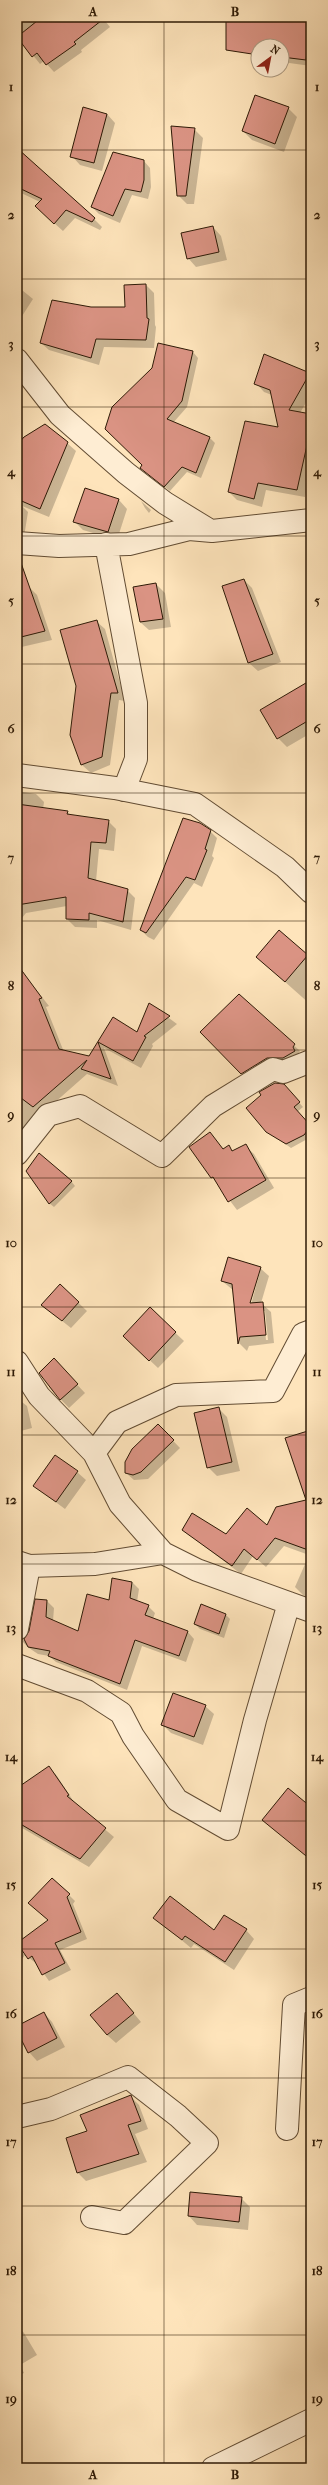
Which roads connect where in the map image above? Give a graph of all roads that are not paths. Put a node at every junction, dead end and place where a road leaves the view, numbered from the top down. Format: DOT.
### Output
graph roads {
  1 [pos="17,360"];
  2 [pos="311,520"];
  3 [pos="212,531"];
  4 [pos="17,543"];
  5 [pos="106,544"];
  6 [pos="17,775"];
  7 [pos="124,790"];
  8 [pos="311,892"];
  9 [pos="311,1062"];
  10 [pos="17,1154"];
  11 [pos="311,1331"];
  12 [pos="17,1362"];
  13 [pos="94,1453"];
  14 [pos="164,1553"];
  15 [pos="23,1564"];
  16 [pos="289,1603"];
  17 [pos="311,1611"];
  18 [pos="17,1629"];
  19 [pos="17,1665"];
  20 [pos="311,1998"];
  21 [pos="17,2117"];
  22 [pos="288,2129"];
  23 [pos="92,2217"];
  24 [pos="311,2420"];
  25 [pos="213,2468"];
  1 -- 3 [label="street"];
  2 -- 3 [label="street"];
  3 -- 5 [label="street"];
  4 -- 5 [label="street"];
  5 -- 7 [label="street"];
  6 -- 7 [label="street"];
  7 -- 8 [label="street"];
  9 -- 10 [label="street"];
  11 -- 13 [label="street"];
  12 -- 13 [label="street"];
  13 -- 14 [label="street"];
  14 -- 15 [label="street"];
  14 -- 16 [label="street"];
  15 -- 18 [label="street"];
  16 -- 17 [label="street"];
  16 -- 19 [label="street"];
  20 -- 22 [label="street"];
  21 -- 23 [label="street"];
  24 -- 25 [label="street"];
}
